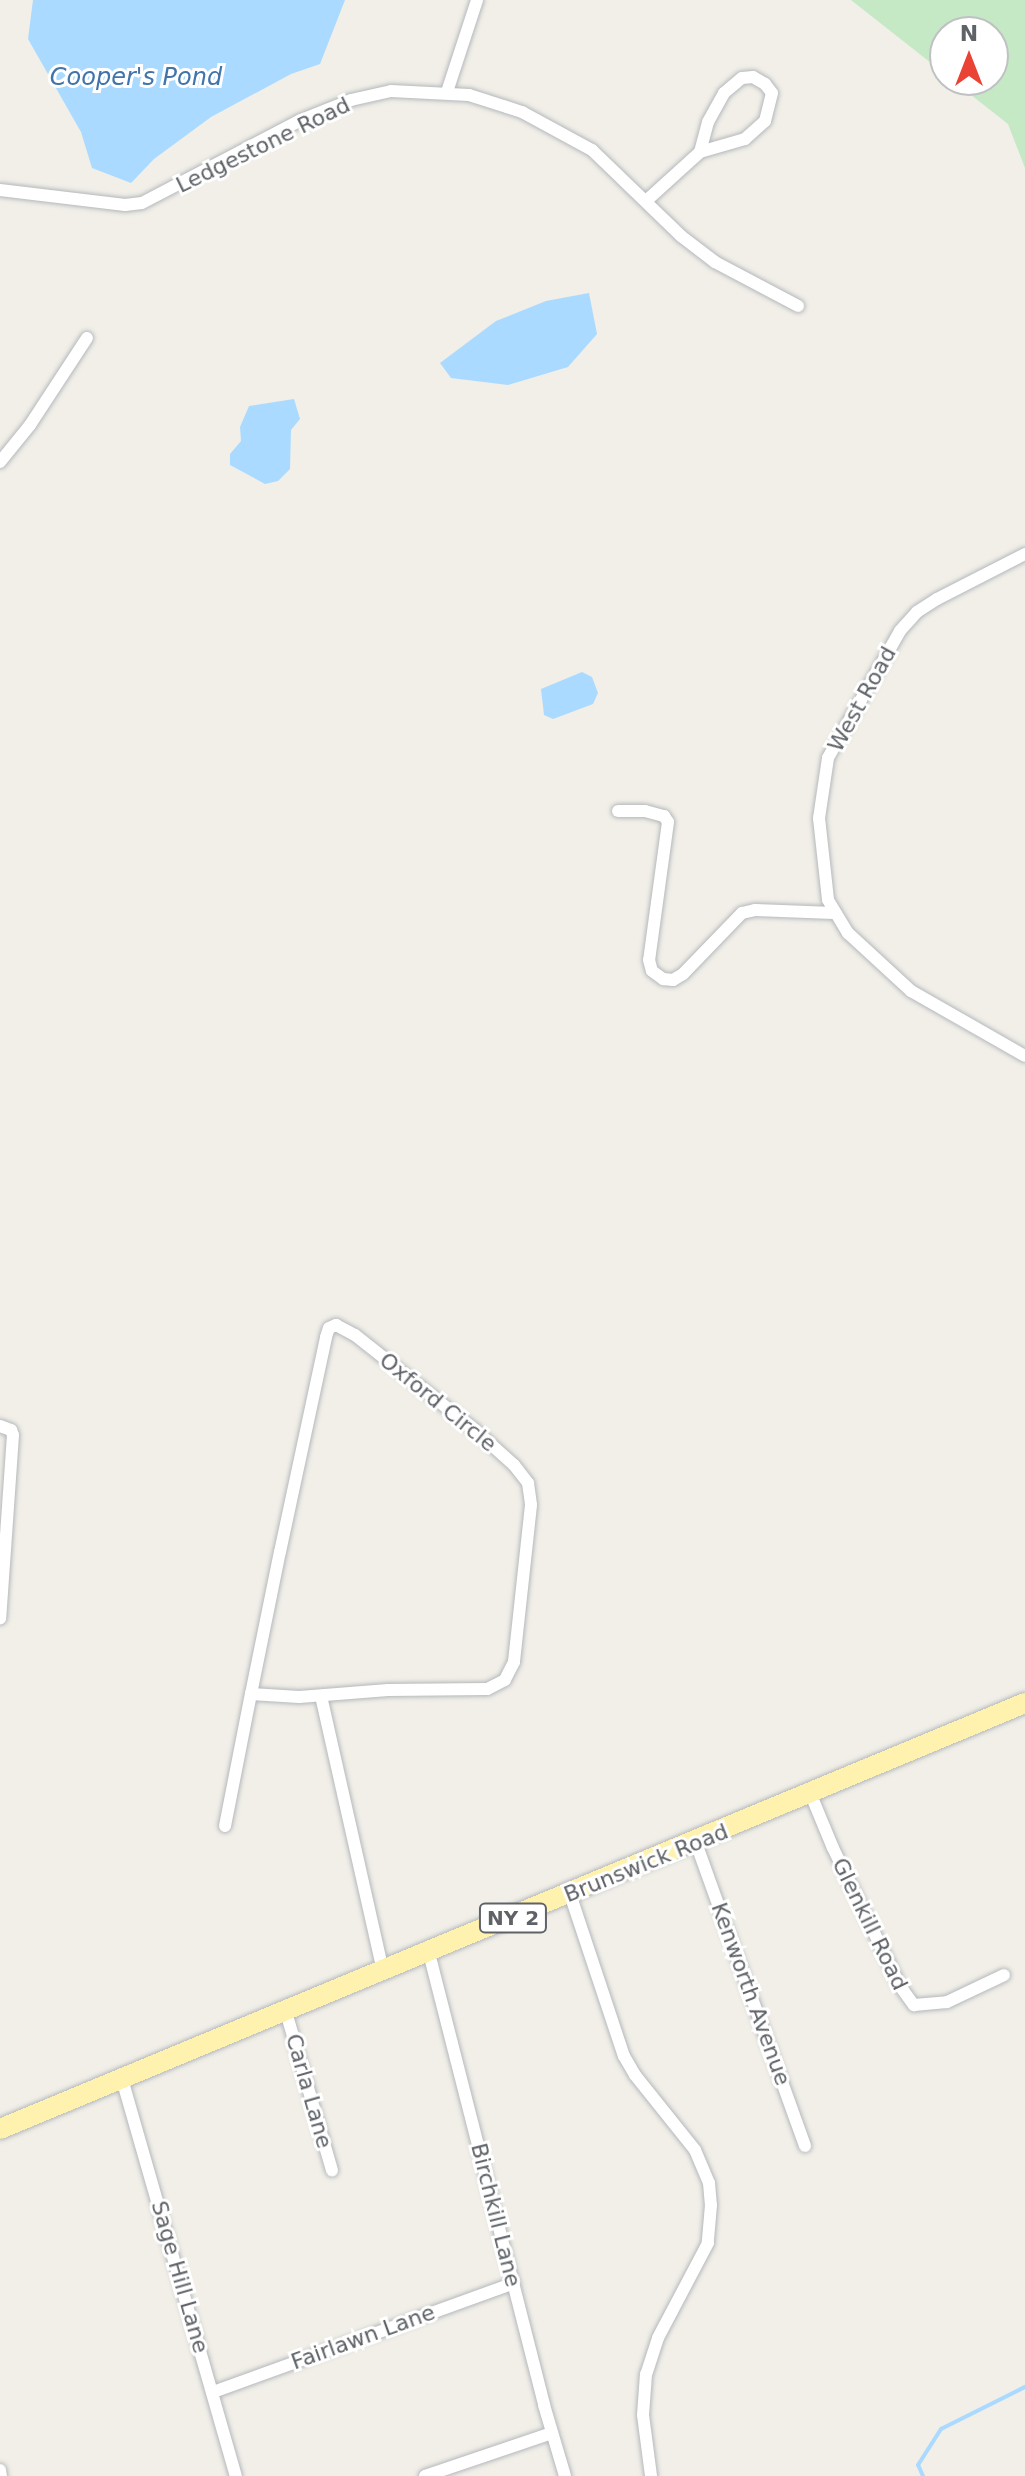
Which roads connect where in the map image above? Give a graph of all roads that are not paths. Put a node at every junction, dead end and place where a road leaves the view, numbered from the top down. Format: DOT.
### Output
graph roads {
  1 [pos="477,0"];
  2 [pos="447,92"];
  3 [pos="700,152"];
  4 [pos="0,190"];
  5 [pos="646,201"];
  6 [pos="798,306"];
  7 [pos="87,338"];
  8 [pos="0,462"];
  9 [pos="1025,554"];
  10 [pos="618,811"];
  11 [pos="834,913"];
  12 [pos="1025,1056"];
  13 [pos="0,1426"];
  14 [pos="0,1619"];
  15 [pos="251,1694"];
  16 [pos="321,1696"];
  17 [pos="1025,1703"];
  18 [pos="811,1795"];
  19 [pos="225,1826"];
  20 [pos="696,1843"];
  21 [pos="570,1894"];
  22 [pos="429,1953"];
  23 [pos="383,1972"];
  24 [pos="1004,1975"];
  25 [pos="286,2012"];
  26 [pos="122,2079"];
  27 [pos="0,2129"];
  28 [pos="805,2146"];
  29 [pos="332,2170"];
  30 [pos="514,2283"];
  31 [pos="213,2392"];
  32 [pos="552,2433"];
  33 [pos="236,2476"];
  34 [pos="425,2476"];
  35 [pos="565,2476"];
  36 [pos="651,2476"];
  1 -- 2 [label="street"];
  2 -- 4 [label="street, Ledgestone Road"];
  2 -- 5 [label="street, Ledgestone Road"];
  3 -- 3 [label="street"];
  3 -- 5 [label="street"];
  5 -- 6 [label="street, Ledgestone Road"];
  7 -- 8 [label="street"];
  9 -- 11 [label="street, West Road"];
  10 -- 11 [label="street"];
  11 -- 12 [label="street, West Road"];
  13 -- 14 [label="street"];
  15 -- 16 [label="street, Oxford Circle"];
  15 -- 16 [label="street, Oxford Circle"];
  15 -- 19 [label="street, Oxford Circle"];
  16 -- 23 [label="street"];
  17 -- 18 [label="main road, Brunswick Road / NY 2"];
  18 -- 20 [label="main road, Brunswick Road / NY 2"];
  18 -- 24 [label="street, Glenkill Road"];
  20 -- 21 [label="main road, Brunswick Road / NY 2"];
  20 -- 28 [label="street, Kenworth Avenue"];
  21 -- 22 [label="main road, Brunswick Road / NY 2"];
  21 -- 36 [label="street"];
  22 -- 23 [label="main road, Brunswick Road / NY 2"];
  22 -- 30 [label="street, Birchkill Lane"];
  23 -- 25 [label="main road, Brunswick Road / NY 2"];
  25 -- 26 [label="main road, Brunswick Road / NY 2"];
  25 -- 29 [label="street, Carla Lane"];
  26 -- 27 [label="main road, Brunswick Road / NY 2"];
  26 -- 31 [label="street, Sage Hill Lane"];
  30 -- 31 [label="street, Fairlawn Lane"];
  30 -- 32 [label="street, Birchkill Lane"];
  31 -- 33 [label="street, Sage Hill Lane"];
  32 -- 34 [label="street"];
  32 -- 35 [label="street, Birchkill Lane"];
}
